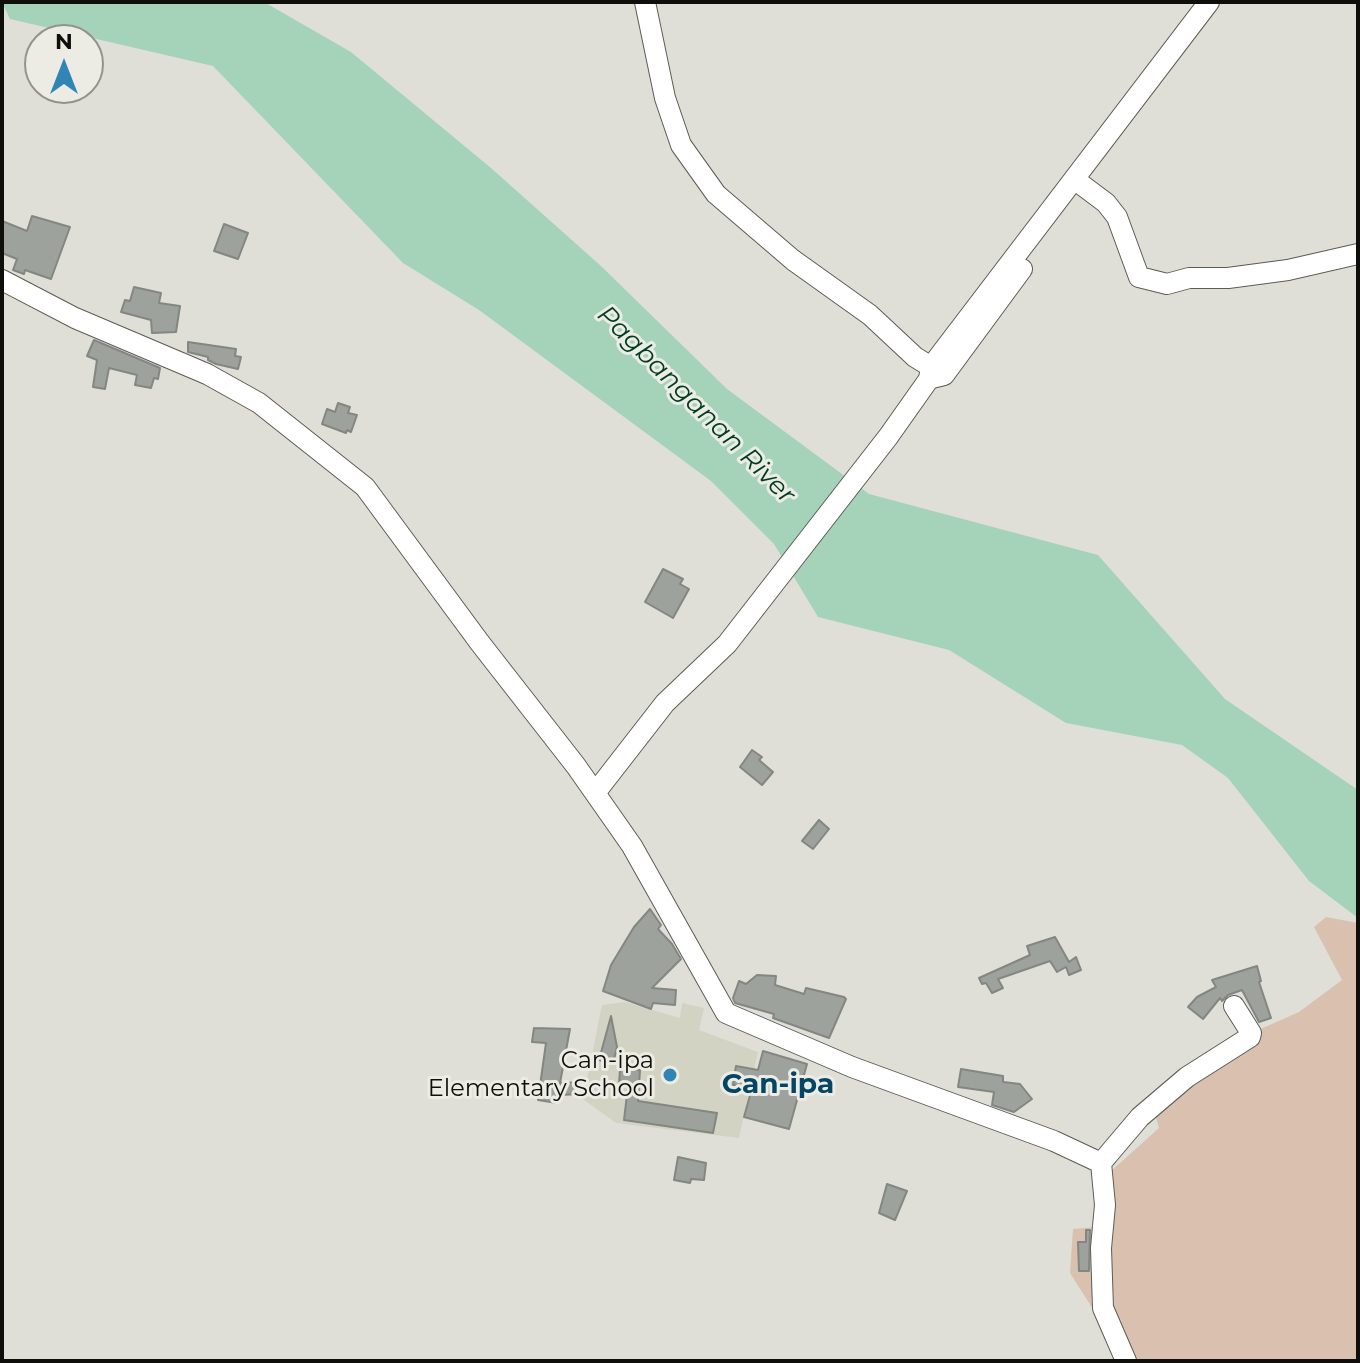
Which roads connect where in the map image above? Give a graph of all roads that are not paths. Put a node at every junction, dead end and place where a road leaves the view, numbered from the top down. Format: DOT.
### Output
graph roads {
  1 [pos="645,2"];
  2 [pos="1209,2"];
  3 [pos="1226,2"];
  4 [pos="1079,182"];
  5 [pos="1358,254"];
  6 [pos="2,280"];
  7 [pos="935,374"];
  8 [pos="595,793"];
  9 [pos="1234,1006"];
  10 [pos="1101,1163"];
  11 [pos="1126,1361"];
  1 -- 7 [label="street"];
  2 -- 4 [label="street"];
  3 -- 4 [label="street"];
  4 -- 5 [label="street"];
  4 -- 7 [label="street"];
  6 -- 8 [label="street"];
  7 -- 8 [label="street"];
  8 -- 10 [label="street"];
  9 -- 10 [label="street"];
  10 -- 11 [label="street"];
}
